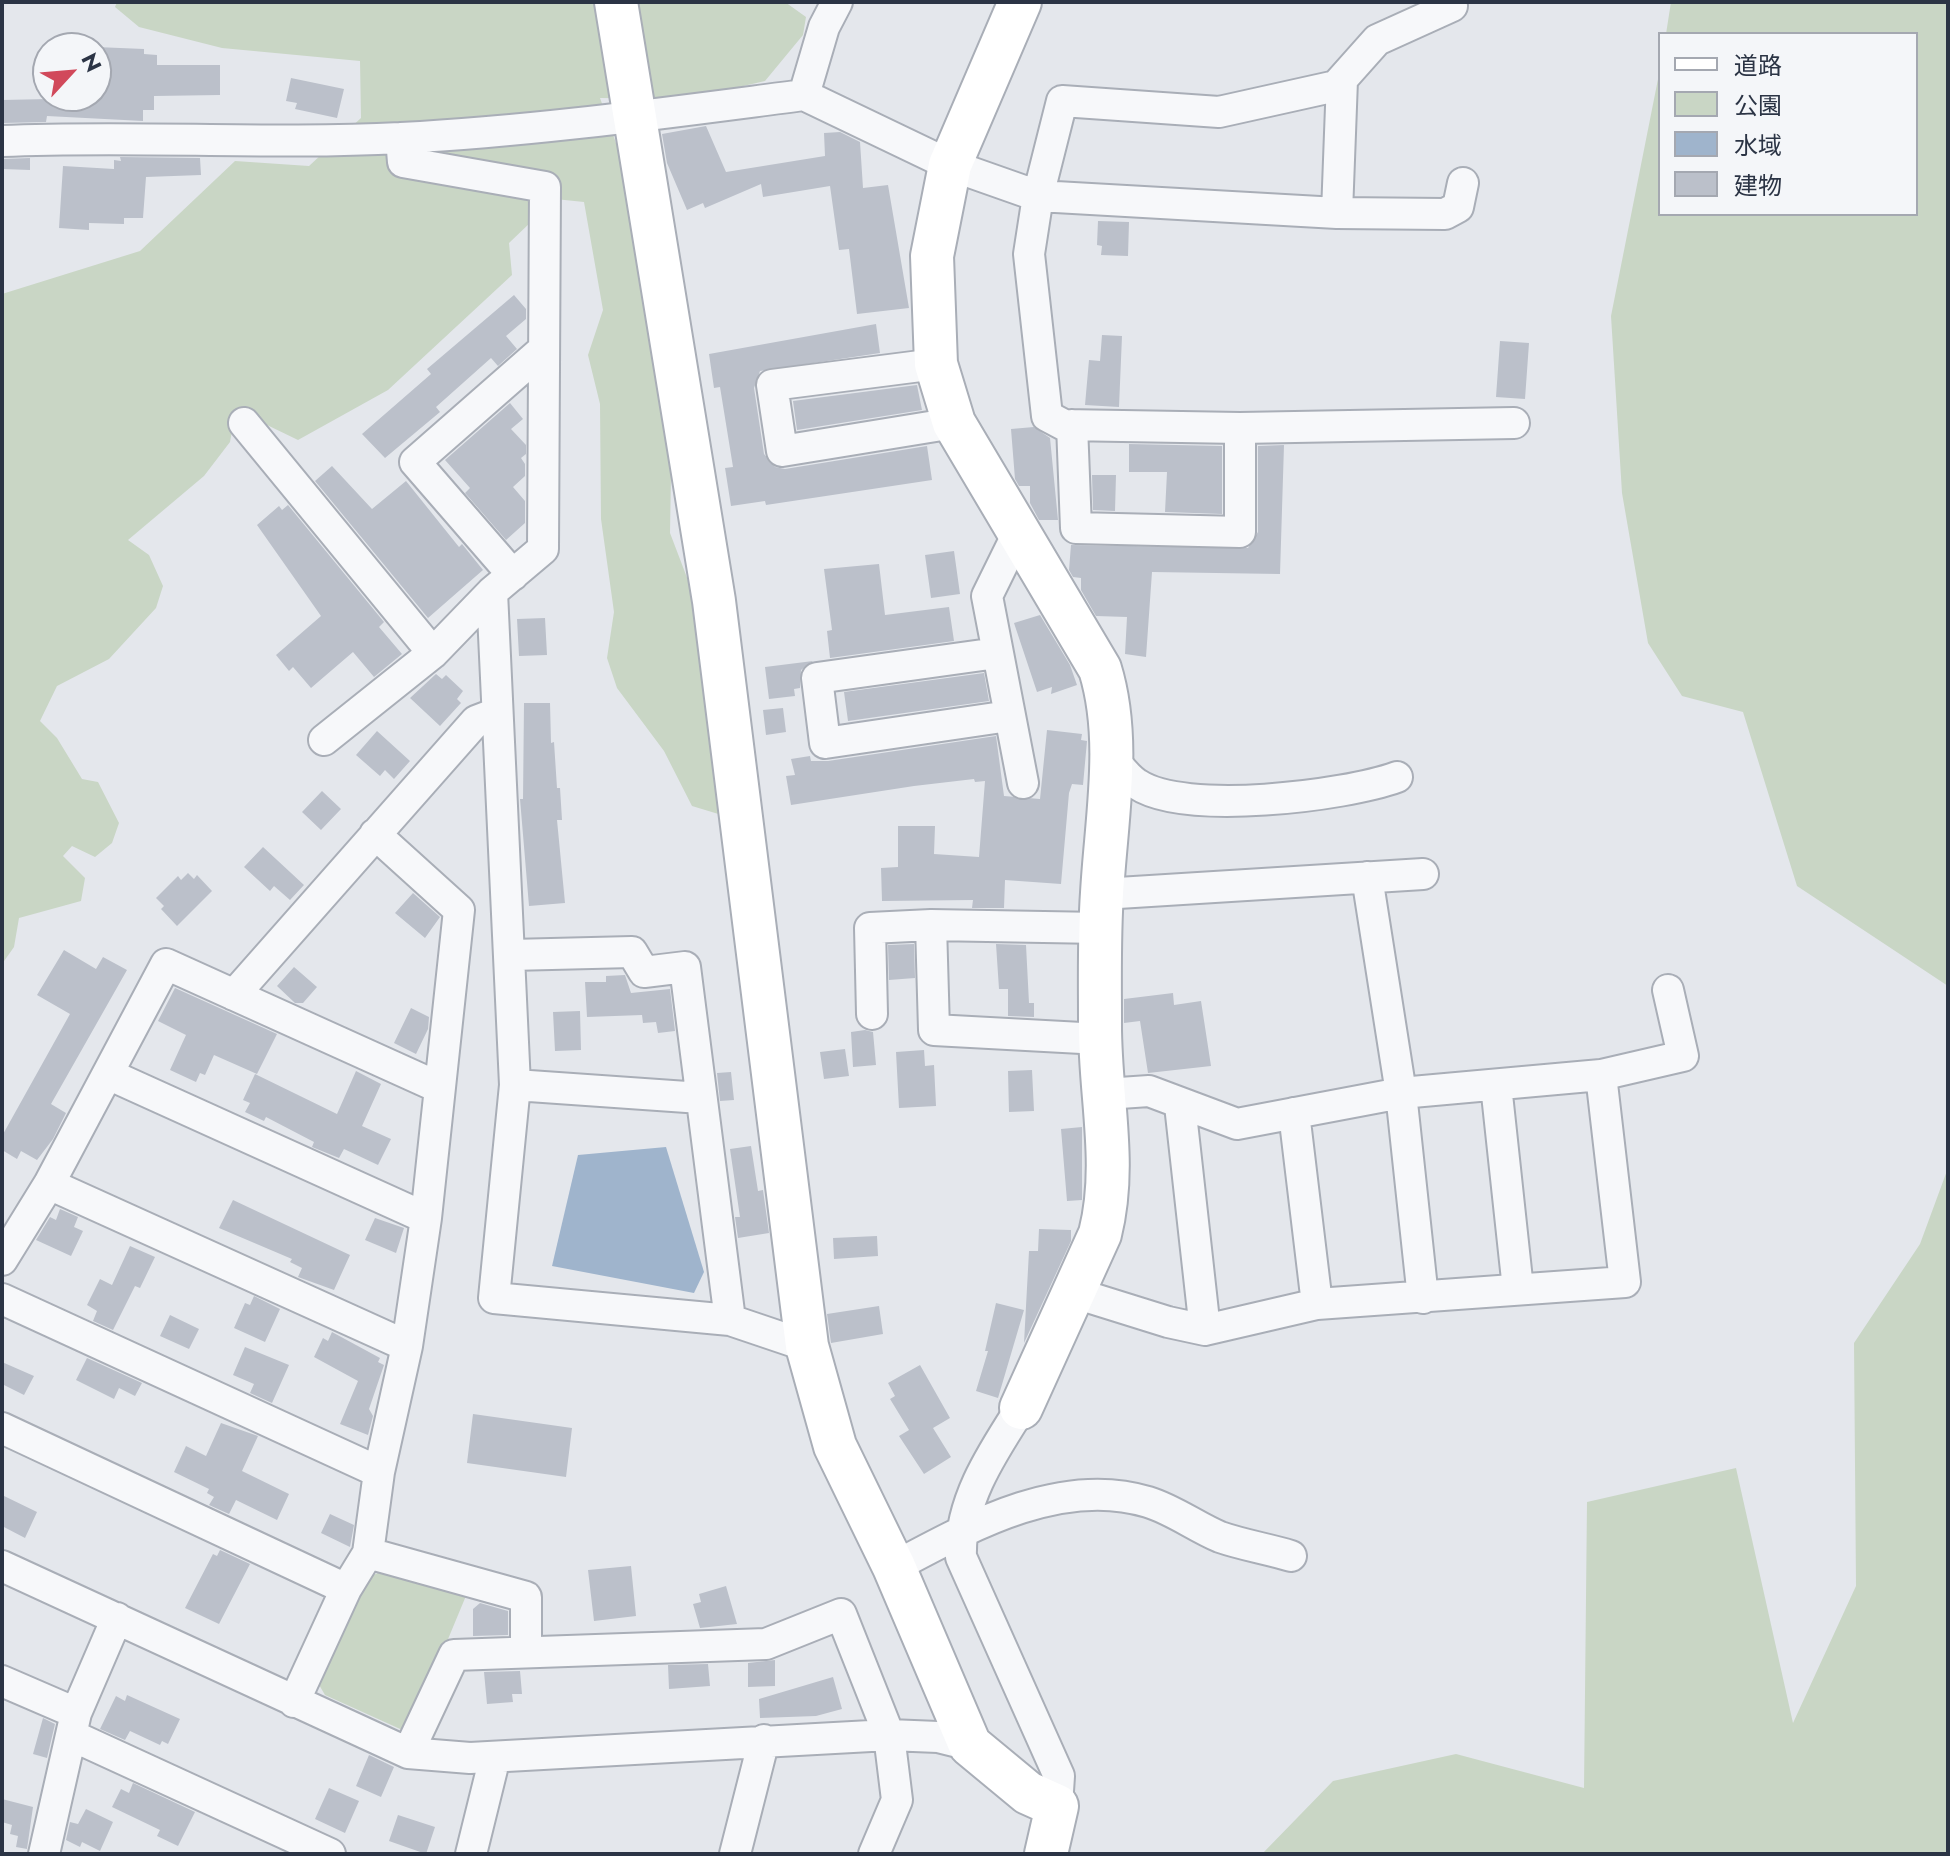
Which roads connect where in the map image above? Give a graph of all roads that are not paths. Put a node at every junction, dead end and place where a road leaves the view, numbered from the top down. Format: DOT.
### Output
graph roads {
  1 [pos="616,2"];
  2 [pos="837,2"];
  3 [pos="1020,2"];
  4 [pos="1452,6"];
  5 [pos="1342,80"];
  6 [pos="804,95"];
  7 [pos="637,117"];
  8 [pos="401,138"];
  9 [pos="2,141"];
  10 [pos="950,165"];
  11 [pos="1463,183"];
  12 [pos="1038,196"];
  13 [pos="1337,213"];
  14 [pos="544,349"];
  15 [pos="936,364"];
  16 [pos="244,423"];
  17 [pos="954,423"];
  18 [pos="1514,423"];
  19 [pos="1072,425"];
  20 [pos="1240,428"];
  21 [pos="1018,533"];
  22 [pos="503,584"];
  23 [pos="433,653"];
  24 [pos="997,653"];
  25 [pos="497,713"];
  26 [pos="1009,716"];
  27 [pos="324,740"];
  28 [pos="1111,757"];
  29 [pos="1397,777"];
  30 [pos="1023,783"];
  31 [pos="375,834"];
  32 [pos="1423,874"];
  33 [pos="1367,877"];
  34 [pos="1101,911"];
  35 [pos="931,925"];
  36 [pos="511,955"];
  37 [pos="1668,990"];
  38 [pos="234,995"];
  39 [pos="872,1014"];
  40 [pos="1100,1039"];
  41 [pos="108,1074"];
  42 [pos="1601,1075"];
  43 [pos="515,1085"];
  44 [pos="1496,1085"];
  45 [pos="438,1087"];
  46 [pos="1401,1093"];
  47 [pos="1105,1094"];
  48 [pos="701,1098"];
  49 [pos="1180,1105"];
  50 [pos="1294,1113"];
  51 [pos="49,1184"];
  52 [pos="426,1218"];
  53 [pos="2,1260"];
  54 [pos="1518,1289"];
  55 [pos="1075,1293"];
  56 [pos="1423,1298"];
  57 [pos="2,1299"];
  58 [pos="1317,1304"];
  59 [pos="730,1320"];
  60 [pos="1205,1330"];
  61 [pos="407,1346"];
  62 [pos="807,1346"];
  63 [pos="1021,1408"];
  64 [pos="2,1428"];
  65 [pos="379,1472"];
  66 [pos="960,1532"];
  67 [pos="368,1553"];
  68 [pos="1291,1556"];
  69 [pos="2,1566"];
  70 [pos="894,1567"];
  71 [pos="346,1589"];
  72 [pos="117,1618"];
  73 [pos="526,1652"];
  74 [pos="2,1681"];
  75 [pos="294,1702"];
  76 [pos="75,1724"];
  77 [pos="889,1735"];
  78 [pos="764,1740"];
  79 [pos="970,1745"];
  80 [pos="408,1753"];
  81 [pos="495,1757"];
  82 [pos="1057,1806"];
  83 [pos="44,1854"];
  84 [pos="330,1854"];
  85 [pos="471,1854"];
  86 [pos="735,1854"];
  87 [pos="874,1854"];
  88 [pos="1046,1854"];
  1 -- 7 [label="street"];
  2 -- 6 [label="street"];
  3 -- 10 [label="street"];
  4 -- 5 [label="street"];
  5 -- 12 [label="street"];
  5 -- 13 [label="street"];
  6 -- 7 [label="street"];
  6 -- 10 [label="street"];
  7 -- 8 [label="street"];
  7 -- 62 [label="street"];
  8 -- 9 [label="street"];
  8 -- 14 [label="street"];
  10 -- 12 [label="street"];
  10 -- 15 [label="street"];
  11 -- 13 [label="street"];
  12 -- 13 [label="street"];
  12 -- 19 [label="street"];
  14 -- 22 [label="street"];
  14 -- 22 [label="street"];
  15 -- 17 [label="street"];
  15 -- 17 [label="street"];
  16 -- 23 [label="street"];
  17 -- 21 [label="street"];
  18 -- 20 [label="street"];
  19 -- 20 [label="street"];
  19 -- 20 [label="street"];
  21 -- 24 [label="street"];
  21 -- 28 [label="street"];
  22 -- 23 [label="street"];
  22 -- 25 [label="street"];
  23 -- 27 [label="street"];
  24 -- 26 [label="street"];
  24 -- 26 [label="street"];
  25 -- 31 [label="street"];
  25 -- 36 [label="street"];
  26 -- 30 [label="street"];
  28 -- 29 [label="street"];
  28 -- 34 [label="street"];
  31 -- 38 [label="street"];
  31 -- 45 [label="street"];
  32 -- 33 [label="street"];
  33 -- 34 [label="street"];
  33 -- 46 [label="street"];
  34 -- 35 [label="street"];
  34 -- 40 [label="street"];
  35 -- 39 [label="street"];
  35 -- 40 [label="street"];
  36 -- 43 [label="street"];
  36 -- 48 [label="street"];
  37 -- 42 [label="street"];
  38 -- 41 [label="street"];
  38 -- 45 [label="street"];
  40 -- 47 [label="street"];
  41 -- 51 [label="street"];
  41 -- 52 [label="street"];
  42 -- 44 [label="street"];
  42 -- 54 [label="street"];
  43 -- 48 [label="street"];
  43 -- 59 [label="street"];
  44 -- 46 [label="street"];
  44 -- 54 [label="street"];
  45 -- 52 [label="street"];
  46 -- 50 [label="street"];
  46 -- 56 [label="street"];
  47 -- 49 [label="street"];
  47 -- 55 [label="street"];
  48 -- 59 [label="street"];
  49 -- 50 [label="street"];
  49 -- 60 [label="street"];
  50 -- 58 [label="street"];
  51 -- 53 [label="street"];
  51 -- 61 [label="street"];
  52 -- 61 [label="street"];
  54 -- 56 [label="street"];
  55 -- 60 [label="street"];
  55 -- 63 [label="street"];
  56 -- 58 [label="street"];
  57 -- 65 [label="street"];
  58 -- 60 [label="street"];
  59 -- 62 [label="street"];
  61 -- 65 [label="street"];
  62 -- 70 [label="street"];
  63 -- 66 [label="street"];
  64 -- 71 [label="street"];
  65 -- 67 [label="street"];
  66 -- 68 [label="street"];
  66 -- 70 [label="street"];
  66 -- 82 [label="street"];
  67 -- 71 [label="street"];
  67 -- 73 [label="street"];
  69 -- 72 [label="street"];
  70 -- 79 [label="street"];
  71 -- 75 [label="street"];
  72 -- 75 [label="street"];
  72 -- 76 [label="street"];
  73 -- 77 [label="street"];
  73 -- 80 [label="street"];
  74 -- 76 [label="street"];
  75 -- 80 [label="street"];
  76 -- 83 [label="street"];
  76 -- 84 [label="street"];
  77 -- 78 [label="street"];
  77 -- 79 [label="street"];
  77 -- 87 [label="street"];
  78 -- 81 [label="street"];
  78 -- 86 [label="street"];
  79 -- 82 [label="street"];
  80 -- 81 [label="street"];
  81 -- 85 [label="street"];
  82 -- 88 [label="street"];
}
